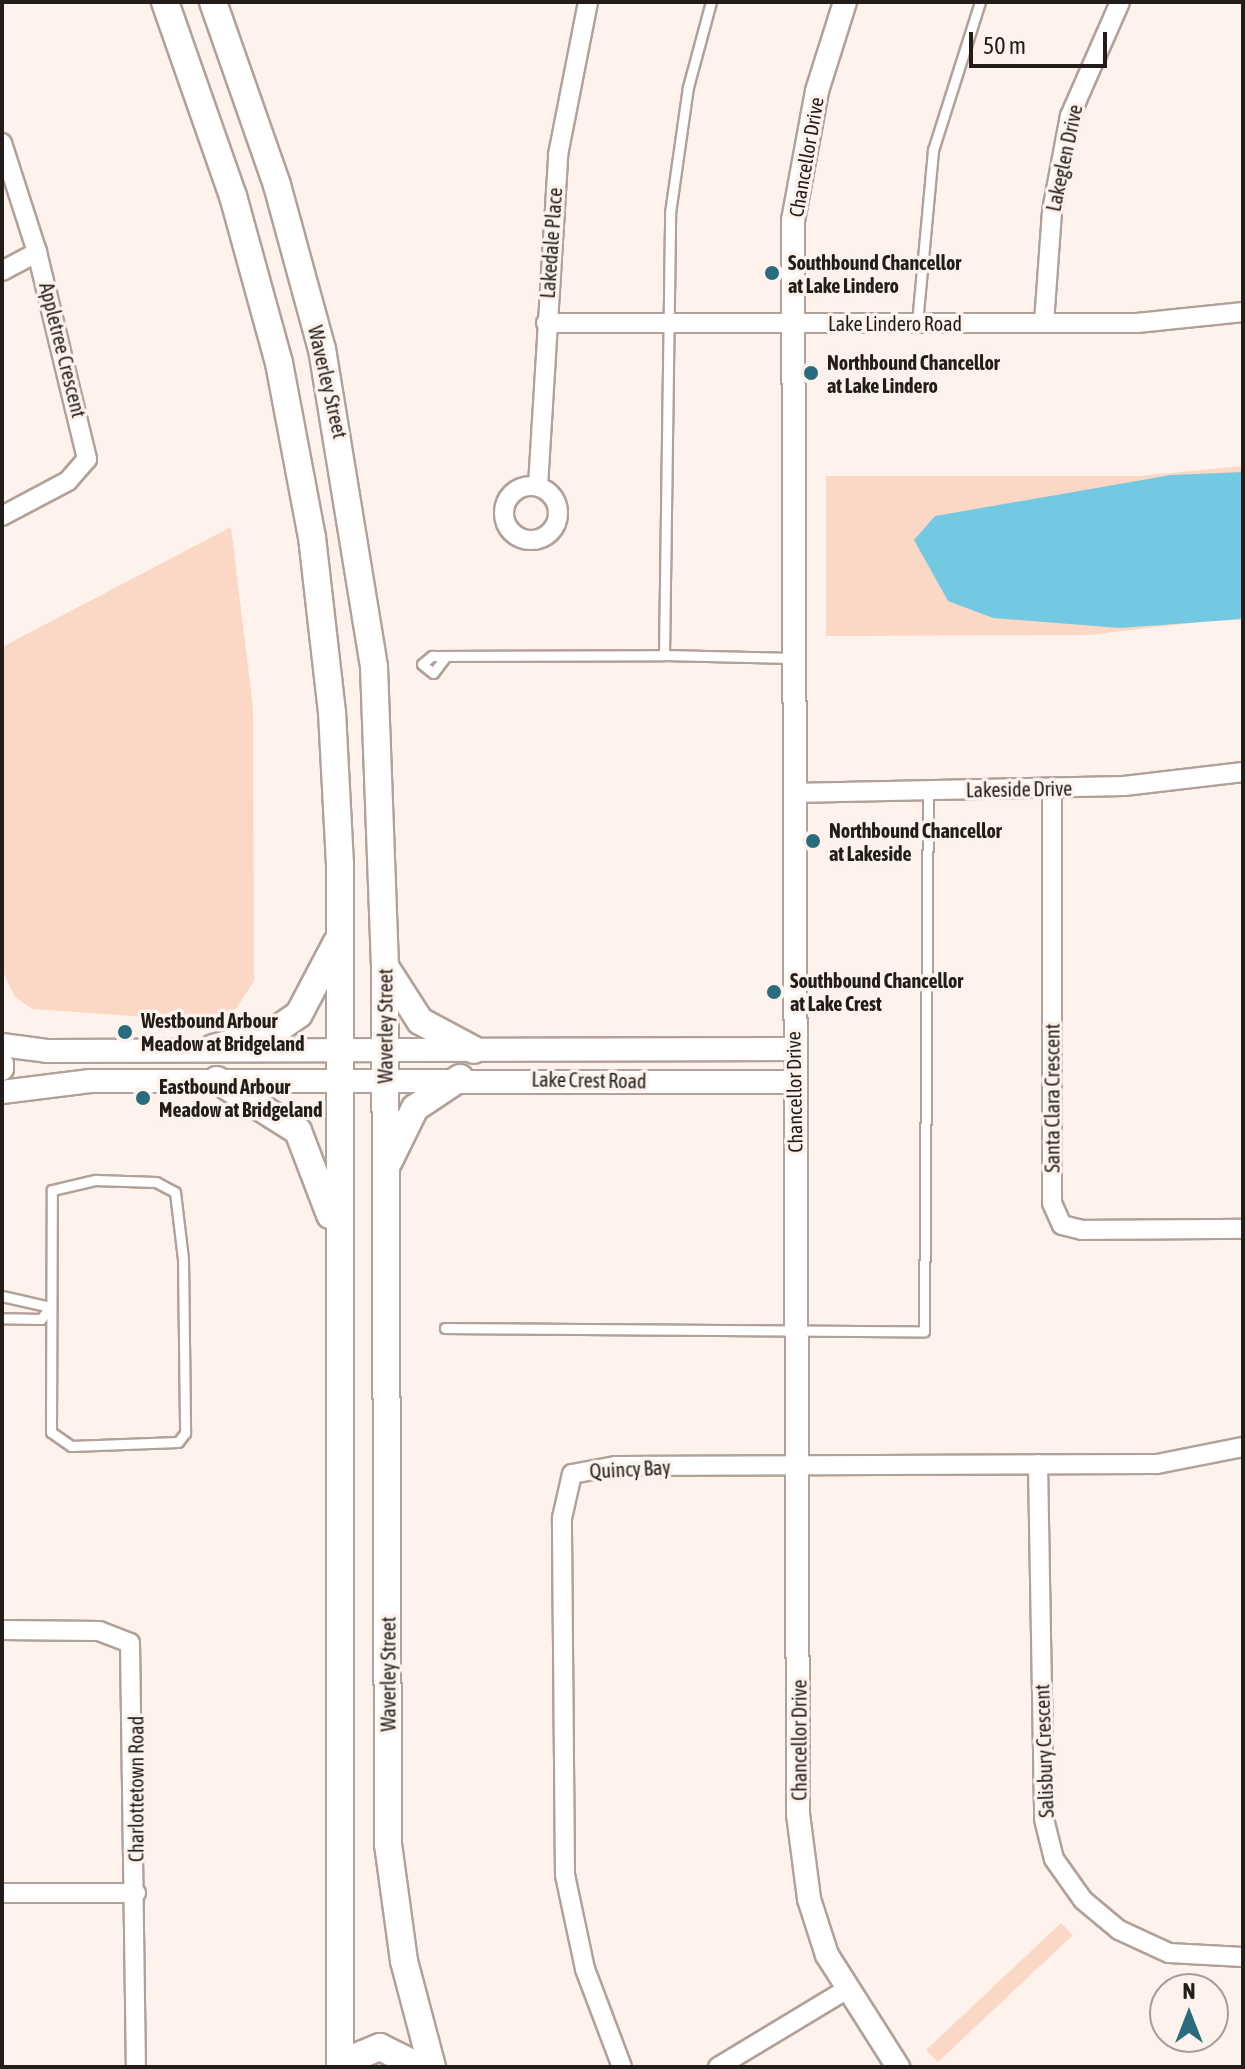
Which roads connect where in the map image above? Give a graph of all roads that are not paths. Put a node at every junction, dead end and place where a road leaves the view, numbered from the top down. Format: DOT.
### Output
graph roads {
  1 [pos="165,2"];
  2 [pos="213,2"];
  3 [pos="588,2"];
  4 [pos="711,2"];
  5 [pos="845,2"];
  6 [pos="980,2"];
  7 [pos="1120,2"];
  8 [pos="2,143"];
  9 [pos="37,252"];
  10 [pos="2,271"];
  11 [pos="1243,312"];
  12 [pos="546,323"];
  13 [pos="667,323"];
  14 [pos="791,323"];
  15 [pos="917,323"];
  16 [pos="1044,323"];
  17 [pos="538,486"];
  18 [pos="2,516"];
  19 [pos="664,655"];
  20 [pos="446,656"];
  21 [pos="792,658"];
  22 [pos="1243,772"];
  23 [pos="1052,788"];
  24 [pos="928,791"];
  25 [pos="793,793"];
  26 [pos="340,936"];
  27 [pos="385,966"];
  28 [pos="2,1045"];
  29 [pos="213,1048"];
  30 [pos="340,1049"];
  31 [pos="794,1049"];
  32 [pos="385,1050"];
  33 [pos="474,1050"];
  34 [pos="385,1078"];
  35 [pos="460,1078"];
  36 [pos="340,1079"];
  37 [pos="217,1080"];
  38 [pos="794,1082"];
  39 [pos="2,1092"];
  40 [pos="385,1172"];
  41 [pos="1243,1229"];
  42 [pos="340,1244"];
  43 [pos="2,1296"];
  44 [pos="50,1307"];
  45 [pos="2,1318"];
  46 [pos="445,1328"];
  47 [pos="798,1334"];
  48 [pos="1243,1447"];
  49 [pos="1038,1464"];
  50 [pos="800,1466"];
  51 [pos="2,1630"];
  52 [pos="2,1893"];
  53 [pos="136,1893"];
  54 [pos="1243,1957"];
  55 [pos="844,1991"];
  56 [pos="341,2066"];
  57 [pos="136,2067"];
  58 [pos="420,2067"];
  59 [pos="432,2067"];
  60 [pos="622,2067"];
  61 [pos="718,2067"];
  62 [pos="898,2067"];
  1 -- 26 [label="main road"];
  2 -- 27 [label="main road, Waverley Street"];
  3 -- 12 [label="street, Lakedale Place"];
  4 -- 13 [label="lane"];
  5 -- 14 [label="street, Chancellor Drive"];
  6 -- 15 [label="lane"];
  7 -- 16 [label="street, Lakeglen Drive"];
  8 -- 9 [label="street, Appletree Crescent"];
  9 -- 10 [label="street"];
  9 -- 18 [label="street, Appletree Crescent"];
  11 -- 16 [label="street, Lake Lindero Road"];
  12 -- 13 [label="street, Lake Lindero Road"];
  12 -- 17 [label="street, Lakedale Place"];
  13 -- 14 [label="street, Lake Lindero Road"];
  13 -- 19 [label="lane"];
  14 -- 15 [label="street, Lake Lindero Road"];
  14 -- 21 [label="street, Chancellor Drive"];
  15 -- 16 [label="street, Lake Lindero Road"];
  19 -- 20 [label="lane"];
  19 -- 21 [label="lane"];
  21 -- 25 [label="street, Chancellor Drive"];
  22 -- 23 [label="street, Lakeside Drive"];
  23 -- 24 [label="street, Lakeside Drive"];
  23 -- 41 [label="street, Santa Clara Crescent"];
  24 -- 25 [label="street, Lakeside Drive"];
  24 -- 47 [label="lane"];
  25 -- 31 [label="street, Chancellor Drive"];
  26 -- 29 [label="main road"];
  26 -- 30 [label="main road"];
  27 -- 32 [label="main road, Waverley Street"];
  27 -- 33 [label="main road"];
  28 -- 29 [label="street, Lake Crest Road"];
  29 -- 30 [label="street, Lake Crest Road"];
  30 -- 32 [label="street, Lake Crest Road"];
  30 -- 36 [label="main road"];
  31 -- 33 [label="street, Lake Crest Road"];
  31 -- 38 [label="street, Chancellor Drive"];
  32 -- 33 [label="street, Lake Crest Road"];
  32 -- 34 [label="main road, Waverley Street"];
  34 -- 35 [label="street, Lake Crest Road"];
  34 -- 36 [label="street, Lake Crest Road"];
  34 -- 40 [label="main road, Waverley Street"];
  35 -- 38 [label="street, Lake Crest Road"];
  35 -- 40 [label="main road"];
  36 -- 37 [label="street, Lake Crest Road"];
  36 -- 42 [label="main road"];
  37 -- 39 [label="street, Lake Crest Road"];
  37 -- 42 [label="main road"];
  38 -- 47 [label="street, Chancellor Drive"];
  40 -- 59 [label="main road, Waverley Street"];
  42 -- 56 [label="main road"];
  43 -- 44 [label="lane"];
  44 -- 44 [label="lane"];
  44 -- 45 [label="lane"];
  46 -- 47 [label="lane"];
  47 -- 50 [label="street, Chancellor Drive"];
  48 -- 49 [label="street, Quincy Bay"];
  49 -- 50 [label="street, Quincy Bay"];
  49 -- 54 [label="street, Salisbury Crescent"];
  50 -- 55 [label="street, Chancellor Drive"];
  50 -- 60 [label="street, Quincy Bay"];
  51 -- 53 [label="street, Charlottetown Road"];
  52 -- 53 [label="street"];
  53 -- 57 [label="street, Charlottetown Road"];
  55 -- 61 [label="street"];
  55 -- 62 [label="street, Chancellor Drive"];
  56 -- 58 [label="main road"];
}
